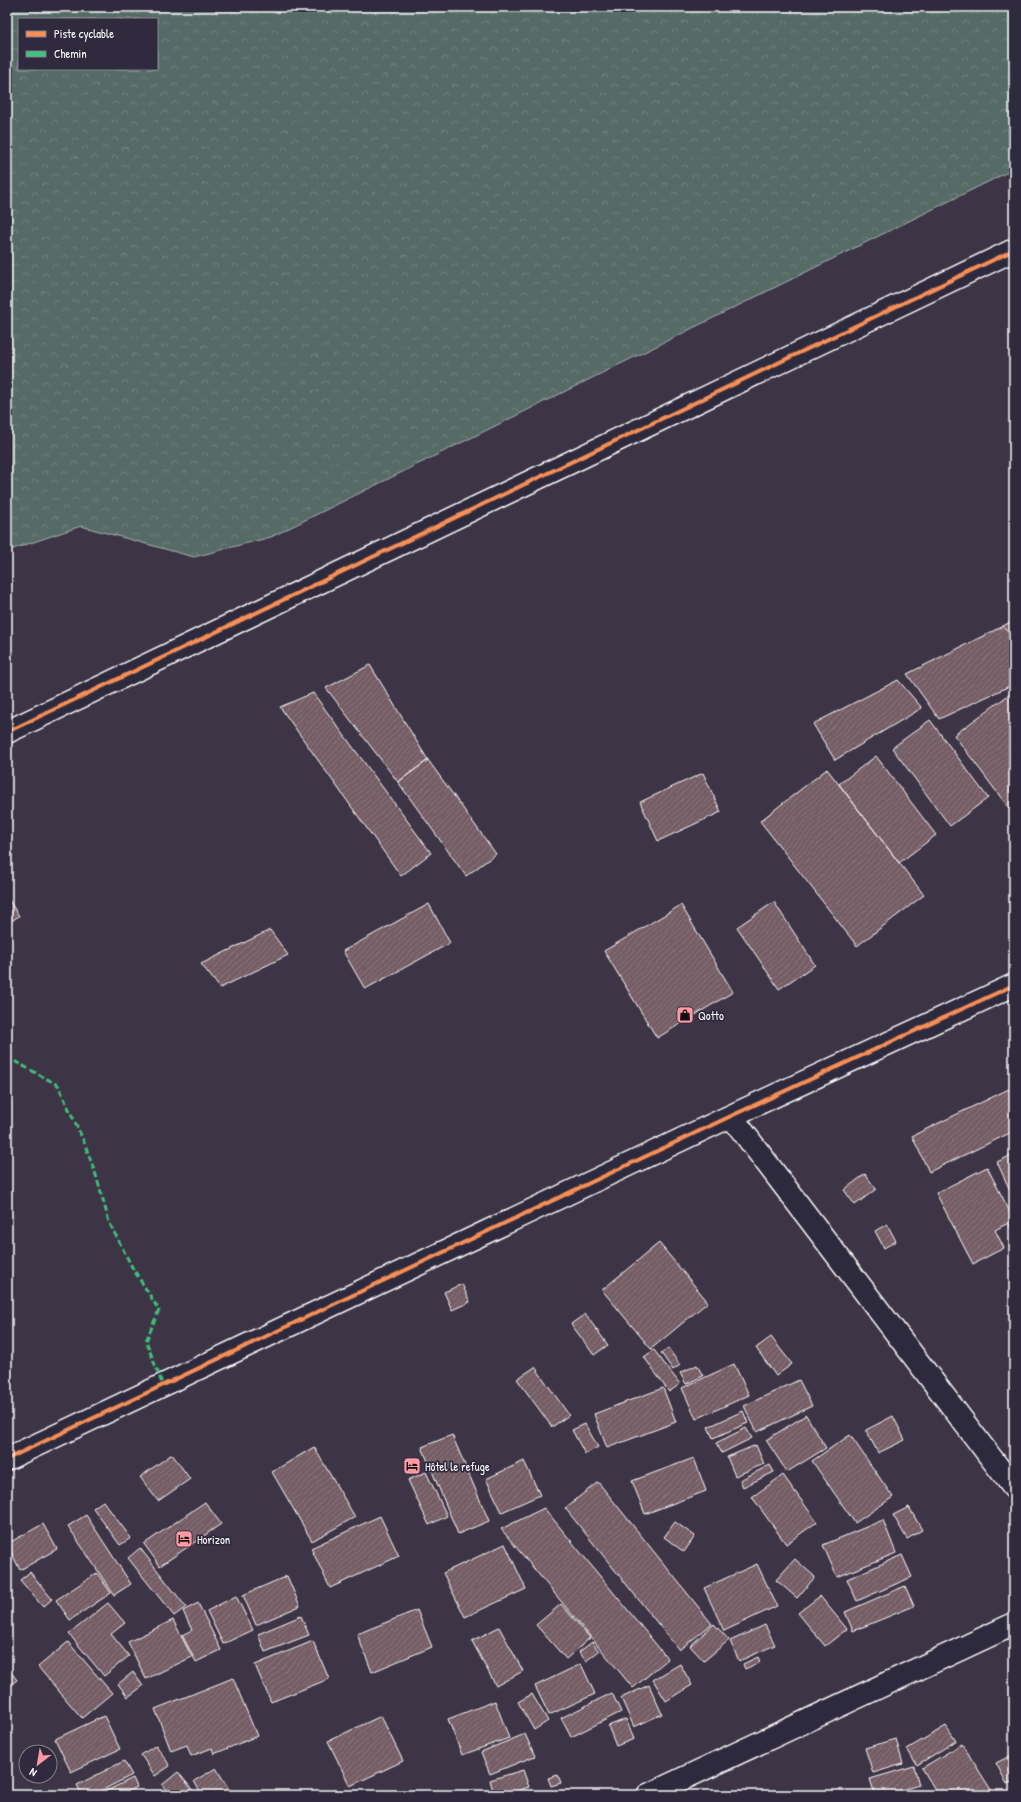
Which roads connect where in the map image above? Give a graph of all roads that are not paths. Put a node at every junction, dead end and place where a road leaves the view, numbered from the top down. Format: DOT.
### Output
graph roads {
  1 [pos="1014,250"];
  2 [pos="7,732"];
  3 [pos="1014,985"];
  4 [pos="731,1116"];
  5 [pos="7,1460"];
  6 [pos="1014,1488"];
  7 [pos="1014,1624"];
  8 [pos="648,1795"];
  1 -- 2 [label="street"];
  3 -- 4 [label="street"];
  4 -- 5 [label="street"];
  4 -- 6 [label="street"];
  7 -- 8 [label="street"];
}
